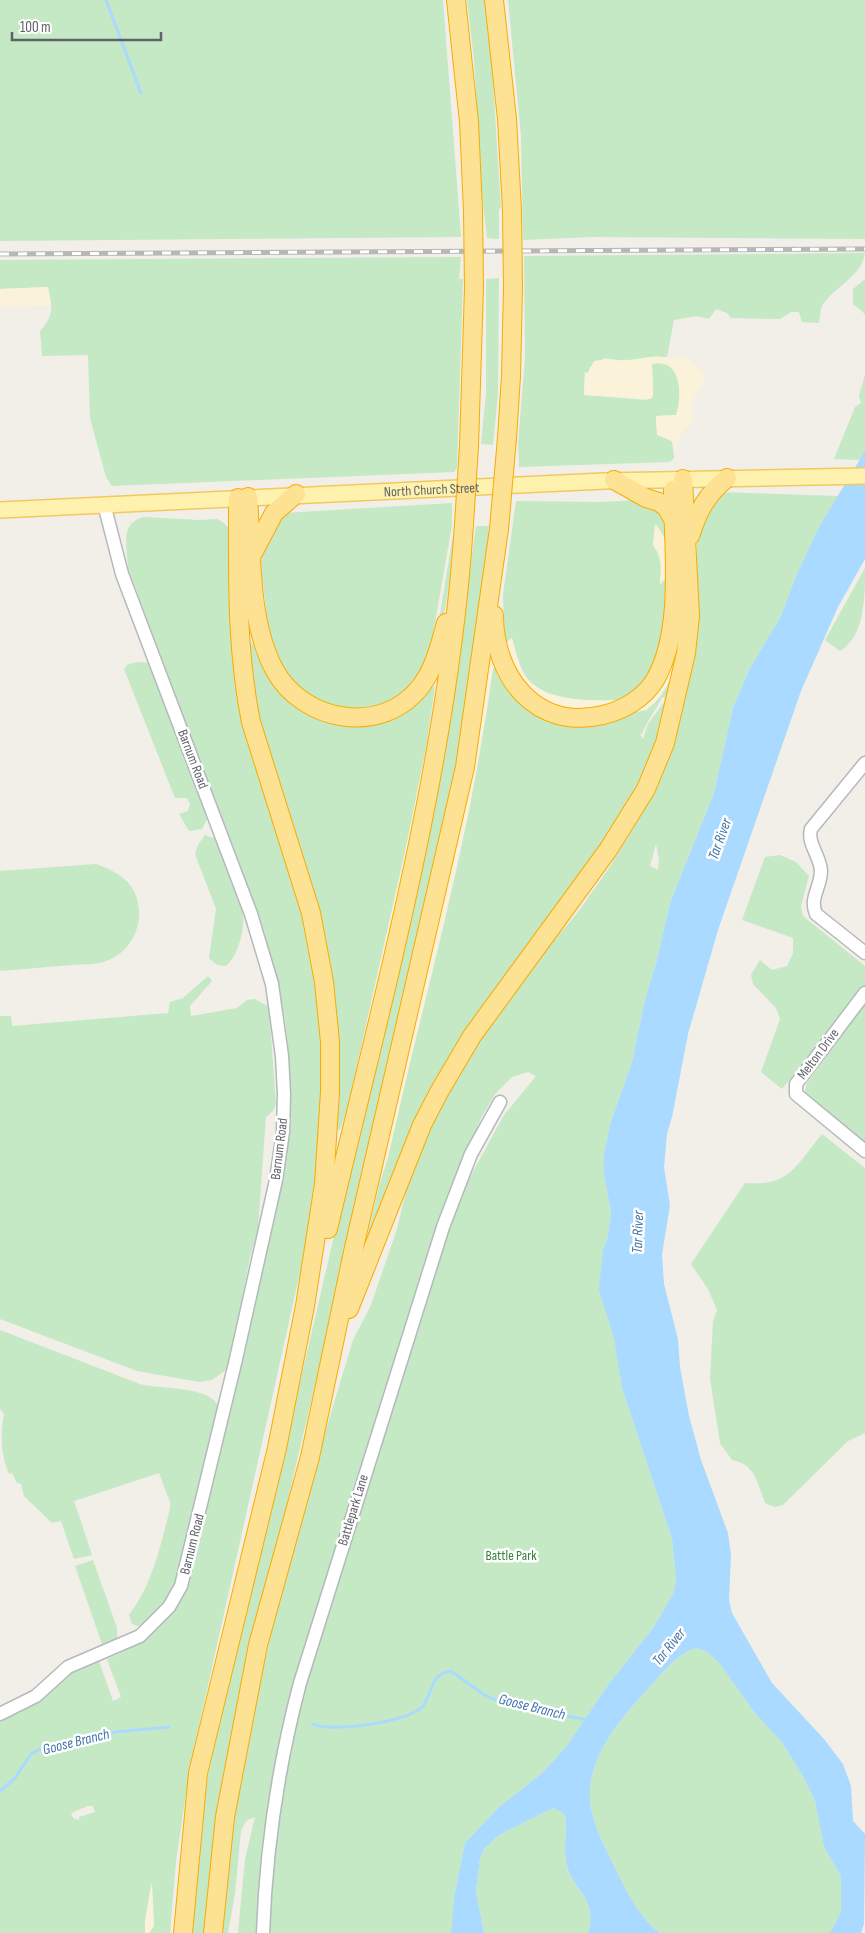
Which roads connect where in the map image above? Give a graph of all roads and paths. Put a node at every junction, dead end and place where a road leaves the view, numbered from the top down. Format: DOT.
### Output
graph roads {
  1 [pos="456,0"];
  2 [pos="494,0"];
  3 [pos="865,476"];
  4 [pos="727,478"];
  5 [pos="678,479"];
  6 [pos="614,480"];
  7 [pos="296,494"];
  8 [pos="243,498"];
  9 [pos="104,504"];
  10 [pos="0,510"];
  11 [pos="673,520"];
  12 [pos="498,535"];
  13 [pos="687,546"];
  14 [pos="252,555"];
  15 [pos="461,577"];
  16 [pos="865,763"];
  17 [pos="865,953"];
  18 [pos="865,993"];
  19 [pos="500,1102"];
  20 [pos="865,1151"];
  21 [pos="305,1306"];
  22 [pos="330,1359"];
  23 [pos="0,1714"];
  24 [pos="183,1933"];
  25 [pos="213,1933"];
  26 [pos="263,1933"];
  1 -- 15 [label="highway, bridge"];
  2 -- 12 [label="highway, bridge"];
  3 -- 4 [label="main road, North Church Street"];
  4 -- 5 [label="main road, North Church Street"];
  4 -- 13 [label="highway"];
  5 -- 6 [label="main road, North Church Street"];
  5 -- 11 [label="highway"];
  5 -- 13 [label="highway"];
  6 -- 7 [label="main road, North Church Street"];
  6 -- 11 [label="highway"];
  7 -- 8 [label="main road, North Church Street"];
  7 -- 14 [label="highway"];
  8 -- 9 [label="main road, North Church Street"];
  8 -- 14 [label="highway"];
  8 -- 21 [label="highway"];
  9 -- 10 [label="main road, North Church Street"];
  9 -- 23 [label="street, Barnum Road"];
  11 -- 12 [label="highway"];
  12 -- 22 [label="highway"];
  13 -- 22 [label="highway"];
  14 -- 15 [label="highway"];
  15 -- 21 [label="highway"];
  16 -- 17 [label="street"];
  18 -- 20 [label="street, Melton Drive"];
  19 -- 26 [label="street, Battlepark Lane"];
  21 -- 24 [label="highway"];
  22 -- 25 [label="highway"];
}
